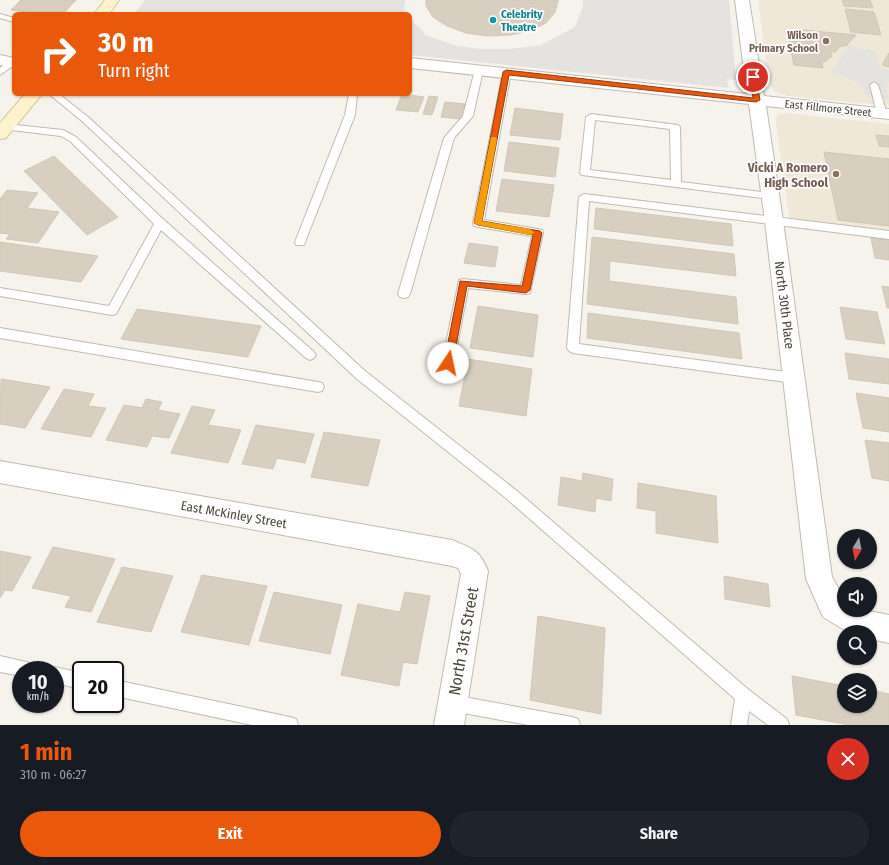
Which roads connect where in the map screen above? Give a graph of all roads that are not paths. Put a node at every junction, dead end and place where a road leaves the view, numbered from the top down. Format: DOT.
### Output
graph roads {
  1 [pos="112,0"];
  2 [pos="742,0"];
  3 [pos="103,12"];
  4 [pos="0,16"];
  5 [pos="12,19"];
  6 [pos="412,63"];
  7 [pos="479,70"];
  8 [pos="506,72"];
  9 [pos="874,85"];
  10 [pos="32,96"];
  11 [pos="56,96"];
  12 [pos="353,96"];
  13 [pos="756,100"];
  14 [pos="886,114"];
  15 [pos="3,131"];
  16 [pos="676,185"];
  17 [pos="770,196"];
  18 [pos="774,221"];
  19 [pos="160,223"];
  20 [pos="889,235"];
  21 [pos="300,242"];
  22 [pos="0,292"];
  23 [pos="404,294"];
  24 [pos="0,333"];
  25 [pos="310,355"];
  26 [pos="448,363"];
  27 [pos="794,378"];
  28 [pos="318,387"];
  29 [pos="0,472"];
  30 [pos="467,559"];
  31 [pos="889,629"];
  32 [pos="0,664"];
  33 [pos="12,666"];
  34 [pos="124,690"];
  35 [pos="743,696"];
  36 [pos="451,714"];
  37 [pos="290,725"];
  38 [pos="572,725"];
  39 [pos="739,725"];
  40 [pos="781,725"];
  1 -- 3 [label="main road"];
  2 -- 13 [label="street, North 30th Place"];
  4 -- 5 [label="lane"];
  6 -- 7 [label="street, East Fillmore Street"];
  7 -- 8 [label="street, East Fillmore Street"];
  7 -- 23 [label="lane"];
  8 -- 13 [label="street, East Fillmore Street"];
  8 -- 26 [label="lane"];
  9 -- 14 [label="lane"];
  10 -- 15 [label="main road"];
  11 -- 35 [label="lane"];
  12 -- 21 [label="lane"];
  13 -- 14 [label="street, East Fillmore Street"];
  13 -- 17 [label="street, North 30th Place"];
  15 -- 19 [label="lane"];
  16 -- 16 [label="lane"];
  16 -- 17 [label="lane"];
  17 -- 18 [label="street, North 30th Place"];
  18 -- 20 [label="lane"];
  18 -- 27 [label="street, North 30th Place"];
  18 -- 27 [label="lane"];
  19 -- 22 [label="lane"];
  19 -- 25 [label="lane"];
  24 -- 28 [label="lane"];
  27 -- 31 [label="street, North 30th Place"];
  29 -- 30 [label="street, East McKinley Street"];
  30 -- 36 [label="street, North 31st Street"];
  32 -- 33 [label="lane"];
  34 -- 37 [label="lane"];
  35 -- 39 [label="lane"];
  35 -- 40 [label="lane"];
  36 -- 38 [label="lane"];
}
